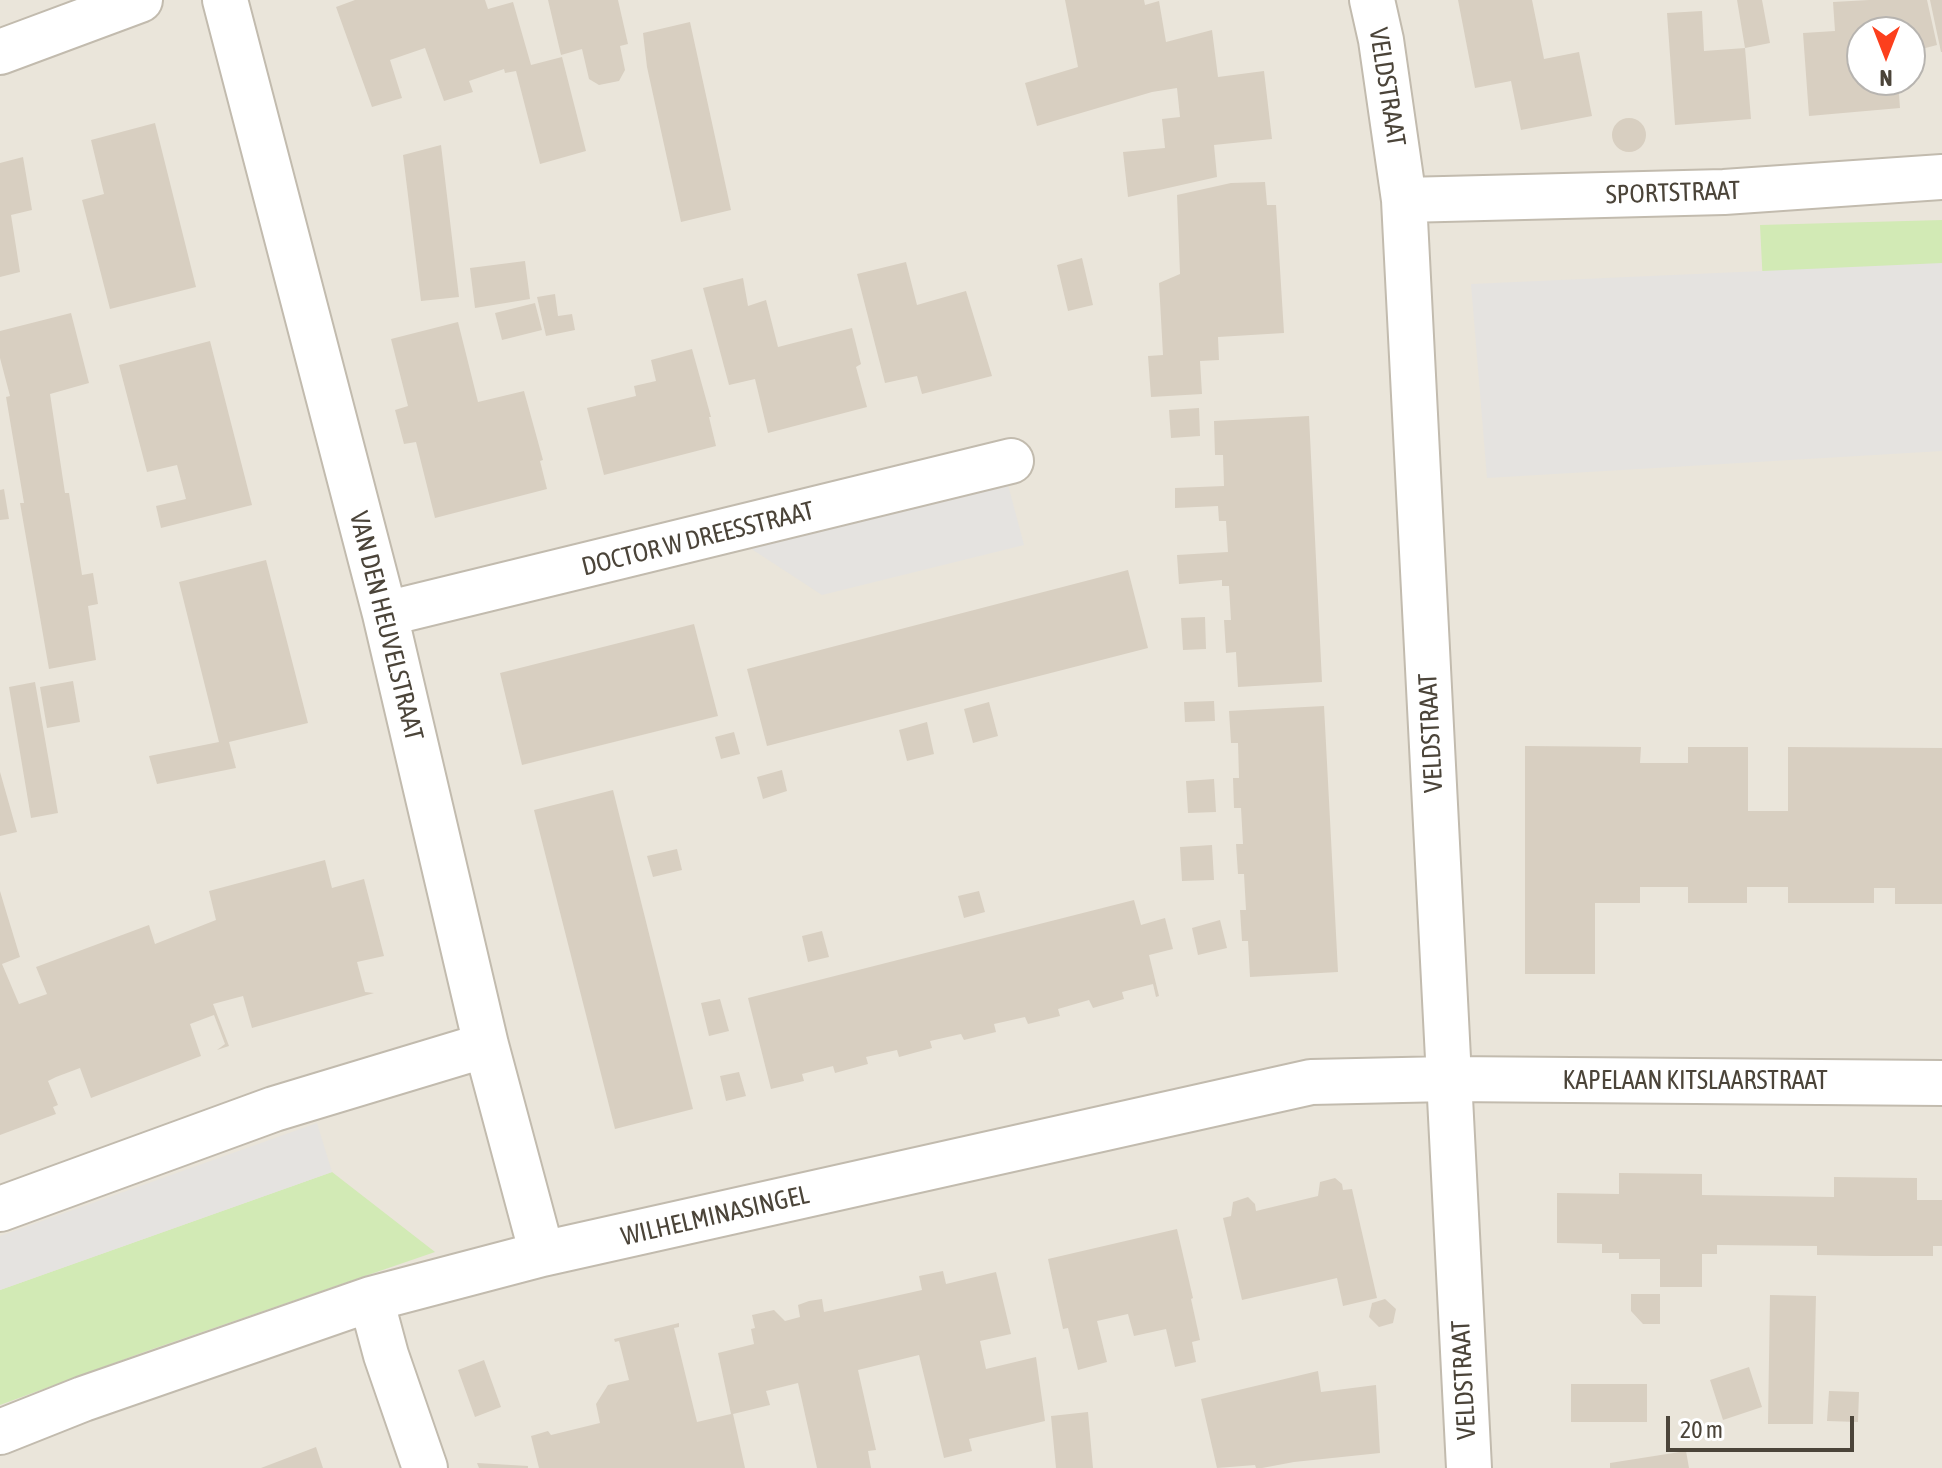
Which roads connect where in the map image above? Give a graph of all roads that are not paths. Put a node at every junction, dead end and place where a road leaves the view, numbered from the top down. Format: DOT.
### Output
graph roads {
  1 [pos="140,0"];
  2 [pos="225,0"];
  3 [pos="1372,0"];
  4 [pos="0,52"];
  5 [pos="1942,177"];
  6 [pos="1404,200"];
  7 [pos="1011,461"];
  8 [pos="385,614"];
  9 [pos="486,1045"];
  10 [pos="1448,1079"];
  11 [pos="1942,1083"];
  12 [pos="0,1209"];
  13 [pos="542,1254"];
  14 [pos="371,1299"];
  15 [pos="0,1432"];
  16 [pos="425,1468"];
  17 [pos="1469,1468"];
  1 -- 4 [label="street"];
  2 -- 8 [label="street, VAN DEN HEUVELSTRAAT"];
  3 -- 6 [label="street, VELDSTRAAT"];
  5 -- 6 [label="street, SPORTSTRAAT"];
  6 -- 10 [label="street, VELDSTRAAT"];
  7 -- 8 [label="street, DOCTOR W DREESSTRAAT"];
  8 -- 9 [label="street, VAN DEN HEUVELSTRAAT"];
  9 -- 12 [label="street"];
  9 -- 13 [label="street, VAN DEN HEUVELSTRAAT"];
  10 -- 11 [label="street, KAPELAAN KITSLAARSTRAAT"];
  10 -- 13 [label="street, WILHELMINASINGEL"];
  10 -- 17 [label="street, VELDSTRAAT"];
  13 -- 14 [label="street, WILHELMINASINGEL"];
  14 -- 15 [label="street, WILHELMINASINGEL"];
  14 -- 16 [label="street"];
}
